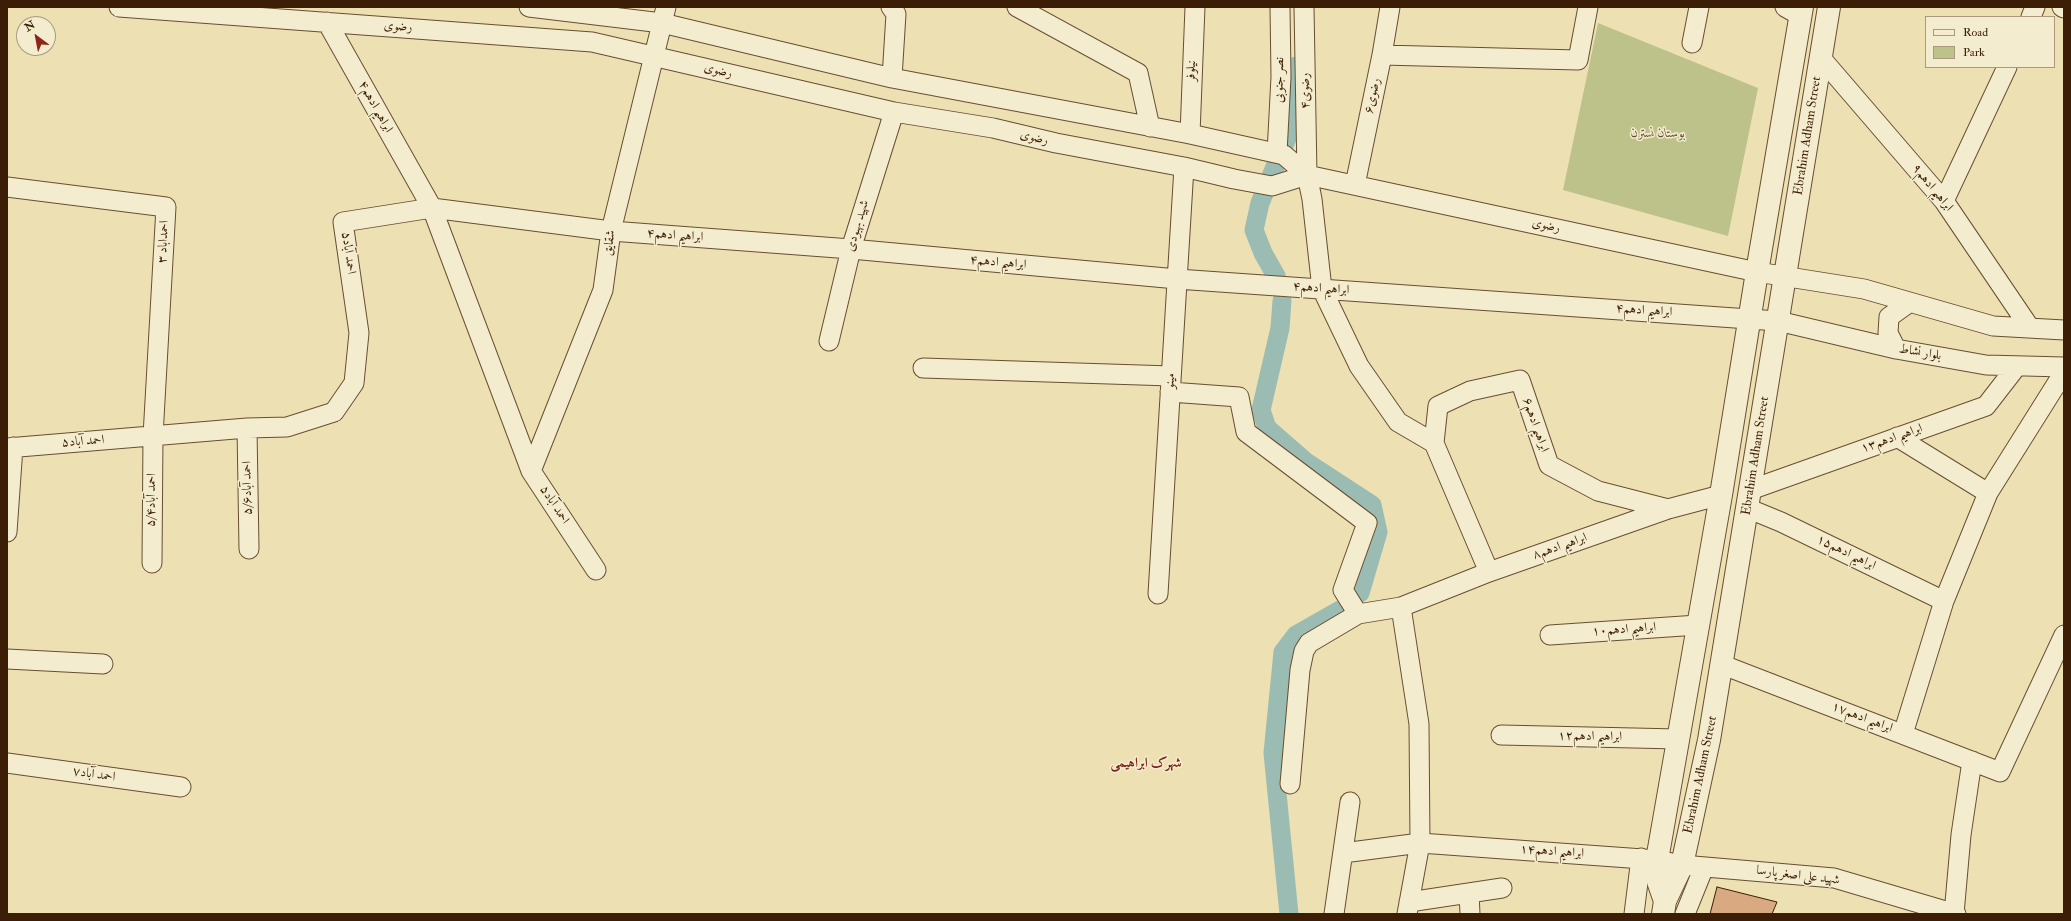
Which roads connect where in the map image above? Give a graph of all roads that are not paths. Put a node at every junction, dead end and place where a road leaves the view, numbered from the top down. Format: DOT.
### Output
graph roads {
  1 [pos="119,7"];
  2 [pos="528,7"];
  3 [pos="891,7"];
  4 [pos="1017,7"];
  5 [pos="1194,7"];
  6 [pos="1280,7"];
  7 [pos="1304,7"];
  8 [pos="1390,7"];
  9 [pos="1588,7"];
  10 [pos="1699,7"];
  11 [pos="1829,7"];
  12 [pos="1796,10"];
  13 [pos="664,15"];
  14 [pos="327,22"];
  15 [pos="1692,43"];
  16 [pos="1382,55"];
  17 [pos="654,56"];
  18 [pos="1821,58"];
  19 [pos="2007,68"];
  20 [pos="892,78"];
  21 [pos="998,97"];
  22 [pos="894,112"];
  23 [pos="1150,126"];
  24 [pos="993,128"];
  25 [pos="1190,134"];
  26 [pos="1277,153"];
  27 [pos="1184,167"];
  28 [pos="1307,175"];
  29 [pos="1354,185"];
  30 [pos="7,187"];
  31 [pos="1944,201"];
  32 [pos="432,208"];
  33 [pos="611,231"];
  34 [pos="850,249"];
  35 [pos="1757,272"];
  36 [pos="1785,276"];
  37 [pos="1177,279"];
  38 [pos="1322,289"];
  39 [pos="1910,302"];
  40 [pos="1749,319"];
  41 [pos="1778,321"];
  42 [pos="2030,328"];
  43 [pos="2064,330"];
  44 [pos="829,341"];
  45 [pos="1896,349"];
  46 [pos="2017,366"];
  47 [pos="923,368"];
  48 [pos="2064,368"];
  49 [pos="2064,372"];
  50 [pos="1170,384"];
  51 [pos="247,428"];
  52 [pos="153,436"];
  53 [pos="1897,437"];
  54 [pos="1434,443"];
  55 [pos="10,447"];
  56 [pos="531,471"];
  57 [pos="1988,493"];
  58 [pos="1721,495"];
  59 [pos="1748,499"];
  60 [pos="1668,510"];
  61 [pos="7,532"];
  62 [pos="249,549"];
  63 [pos="152,563"];
  64 [pos="596,570"];
  65 [pos="1489,572"];
  66 [pos="1158,594"];
  67 [pos="1944,601"];
  68 [pos="1401,606"];
  69 [pos="1358,614"];
  70 [pos="1698,625"];
  71 [pos="1550,635"];
  72 [pos="2064,635"];
  73 [pos="7,659"];
  74 [pos="103,664"];
  75 [pos="1723,664"];
  76 [pos="1903,734"];
  77 [pos="1501,735"];
  78 [pos="1678,739"];
  79 [pos="1972,761"];
  80 [pos="7,763"];
  81 [pos="1290,784"];
  82 [pos="181,788"];
  83 [pos="1350,802"];
  84 [pos="1420,843"];
  85 [pos="1343,853"];
  86 [pos="1649,859"];
  87 [pos="1693,866"];
  88 [pos="1502,888"];
  89 [pos="1469,893"];
  90 [pos="1664,907"];
  91 [pos="1408,908"];
  92 [pos="1334,914"];
  93 [pos="1470,914"];
  94 [pos="1634,914"];
  95 [pos="1685,914"];
  96 [pos="1955,914"];
  1 -- 14 [label="street, رضوی"];
  2 -- 13 [label="street, رضوی"];
  3 -- 20 [label="street"];
  4 -- 23 [label="street"];
  5 -- 25 [label="street, نیلوفر"];
  6 -- 26 [label="street, نصر جنوبی"];
  7 -- 28 [label="street, رضوی۴"];
  8 -- 16 [label="street, رضوی۶"];
  9 -- 16 [label="street"];
  10 -- 15 [label="street"];
  11 -- 18 [label="street, Ebrahim Adham Street"];
  12 -- 35 [label="street, Ebrahim Adham Street"];
  13 -- 17 [label="street, شقایق"];
  13 -- 20 [label="street, رضوی"];
  14 -- 17 [label="street, رضوی"];
  14 -- 32 [label="street, ابراهیم ادهم۴"];
  16 -- 29 [label="street, رضوی۶"];
  17 -- 22 [label="street, رضوی"];
  17 -- 33 [label="street, شقایق"];
  18 -- 31 [label="street, ابراهیم ادهم۹"];
  18 -- 36 [label="street, Ebrahim Adham Street"];
  19 -- 31 [label="street"];
  20 -- 21 [label="street, رضوی"];
  21 -- 23 [label="street, رضوی"];
  21 -- 24 [label="street"];
  22 -- 24 [label="street, رضوی"];
  22 -- 34 [label="street, شهید بهبودی"];
  23 -- 25 [label="street, رضوی"];
  24 -- 27 [label="street, رضوی"];
  25 -- 26 [label="street, رضوی"];
  26 -- 28 [label="street, رضوی"];
  27 -- 28 [label="street, رضوی"];
  27 -- 37 [label="street, مینو"];
  28 -- 29 [label="street, رضوی"];
  28 -- 38 [label="street, رضوی۴"];
  29 -- 35 [label="street, رضوی"];
  30 -- 52 [label="street, احمداباد ۳"];
  31 -- 42 [label="street, ابراهیم ادهم۹"];
  32 -- 33 [label="street, ابراهیم ادهم۴"];
  32 -- 51 [label="street, احمد آباد۵"];
  32 -- 56 [label="street, احمد آباد۵"];
  33 -- 34 [label="street, ابراهیم ادهم۴"];
  33 -- 56 [label="street, شقایق"];
  34 -- 37 [label="street, ابراهیم ادهم۴"];
  34 -- 44 [label="street, شهید بهبودی"];
  35 -- 36 [label="street, رضوی"];
  35 -- 40 [label="street, Ebrahim Adham Street"];
  36 -- 39 [label="street"];
  36 -- 41 [label="street, Ebrahim Adham Street"];
  37 -- 38 [label="street, ابراهیم ادهم۴"];
  37 -- 50 [label="street, مینو"];
  38 -- 40 [label="street, ابراهیم ادهم۴"];
  38 -- 54 [label="street, رضوی۴"];
  39 -- 42 [label="street"];
  39 -- 45 [label="street"];
  40 -- 41 [label="street, ابراهیم ادهم۴"];
  40 -- 58 [label="street, Ebrahim Adham Street"];
  41 -- 45 [label="street, بلوار نشاط"];
  41 -- 59 [label="street, Ebrahim Adham Street"];
  42 -- 43 [label="street"];
  45 -- 46 [label="street, بلوار نشاط"];
  46 -- 48 [label="street, بلوار نشاط"];
  46 -- 53 [label="street, ابراهیم ادهم۱۳"];
  47 -- 50 [label="street"];
  49 -- 57 [label="street"];
  50 -- 66 [label="street, مینو"];
  50 -- 69 [label="street"];
  51 -- 52 [label="street, احمد آباد۵"];
  51 -- 62 [label="street, احمد آباد۵/۶"];
  52 -- 55 [label="street, احمد آباد۵"];
  52 -- 63 [label="street, احمد آباد۵/۴"];
  53 -- 57 [label="street"];
  53 -- 59 [label="street, ابراهیم ادهم۱۳"];
  54 -- 60 [label="street, ابراهیم ادهم۶"];
  54 -- 65 [label="street"];
  55 -- 61 [label="street"];
  56 -- 64 [label="street, احمد آباد۵"];
  57 -- 67 [label="street"];
  58 -- 60 [label="street, ابراهیم ادهم۸"];
  58 -- 70 [label="street, Ebrahim Adham Street"];
  59 -- 67 [label="street, ابراهیم ادهم۱۵"];
  59 -- 75 [label="street, Ebrahim Adham Street"];
  60 -- 65 [label="street, ابراهیم ادهم۸"];
  65 -- 68 [label="street, ابراهیم ادهم۸"];
  67 -- 76 [label="street"];
  68 -- 69 [label="street, ابراهیم ادهم۸"];
  68 -- 84 [label="street"];
  69 -- 81 [label="street"];
  70 -- 71 [label="street, ابراهیم ادهم۱۰"];
  70 -- 78 [label="street, Ebrahim Adham Street"];
  72 -- 79 [label="street, ابراهیم ادهم۱۷"];
  73 -- 74 [label="street"];
  75 -- 76 [label="street, ابراهیم ادهم۱۷"];
  75 -- 87 [label="street, Ebrahim Adham Street"];
  76 -- 79 [label="street, ابراهیم ادهم۱۷"];
  77 -- 78 [label="street, ابراهیم ادهم۱۲"];
  78 -- 86 [label="street, Ebrahim Adham Street"];
  79 -- 96 [label="street"];
  80 -- 82 [label="street, احمد آباد۷"];
  83 -- 85 [label="street"];
  84 -- 85 [label="street, ابراهیم ادهم۱۴"];
  84 -- 86 [label="street, ابراهیم ادهم۱۴"];
  84 -- 91 [label="street"];
  85 -- 92 [label="street"];
  86 -- 87 [label="street, ابراهیم ادهم۱۴"];
  86 -- 90 [label="street, Ebrahim Adham Street"];
  86 -- 94 [label="street"];
  87 -- 90 [label="street, Ebrahim Adham Street"];
  87 -- 95 [label="street"];
  87 -- 96 [label="street, شهید علی اصغر پارسا"];
  88 -- 89 [label="street"];
  89 -- 91 [label="street"];
  89 -- 93 [label="street"];
}
